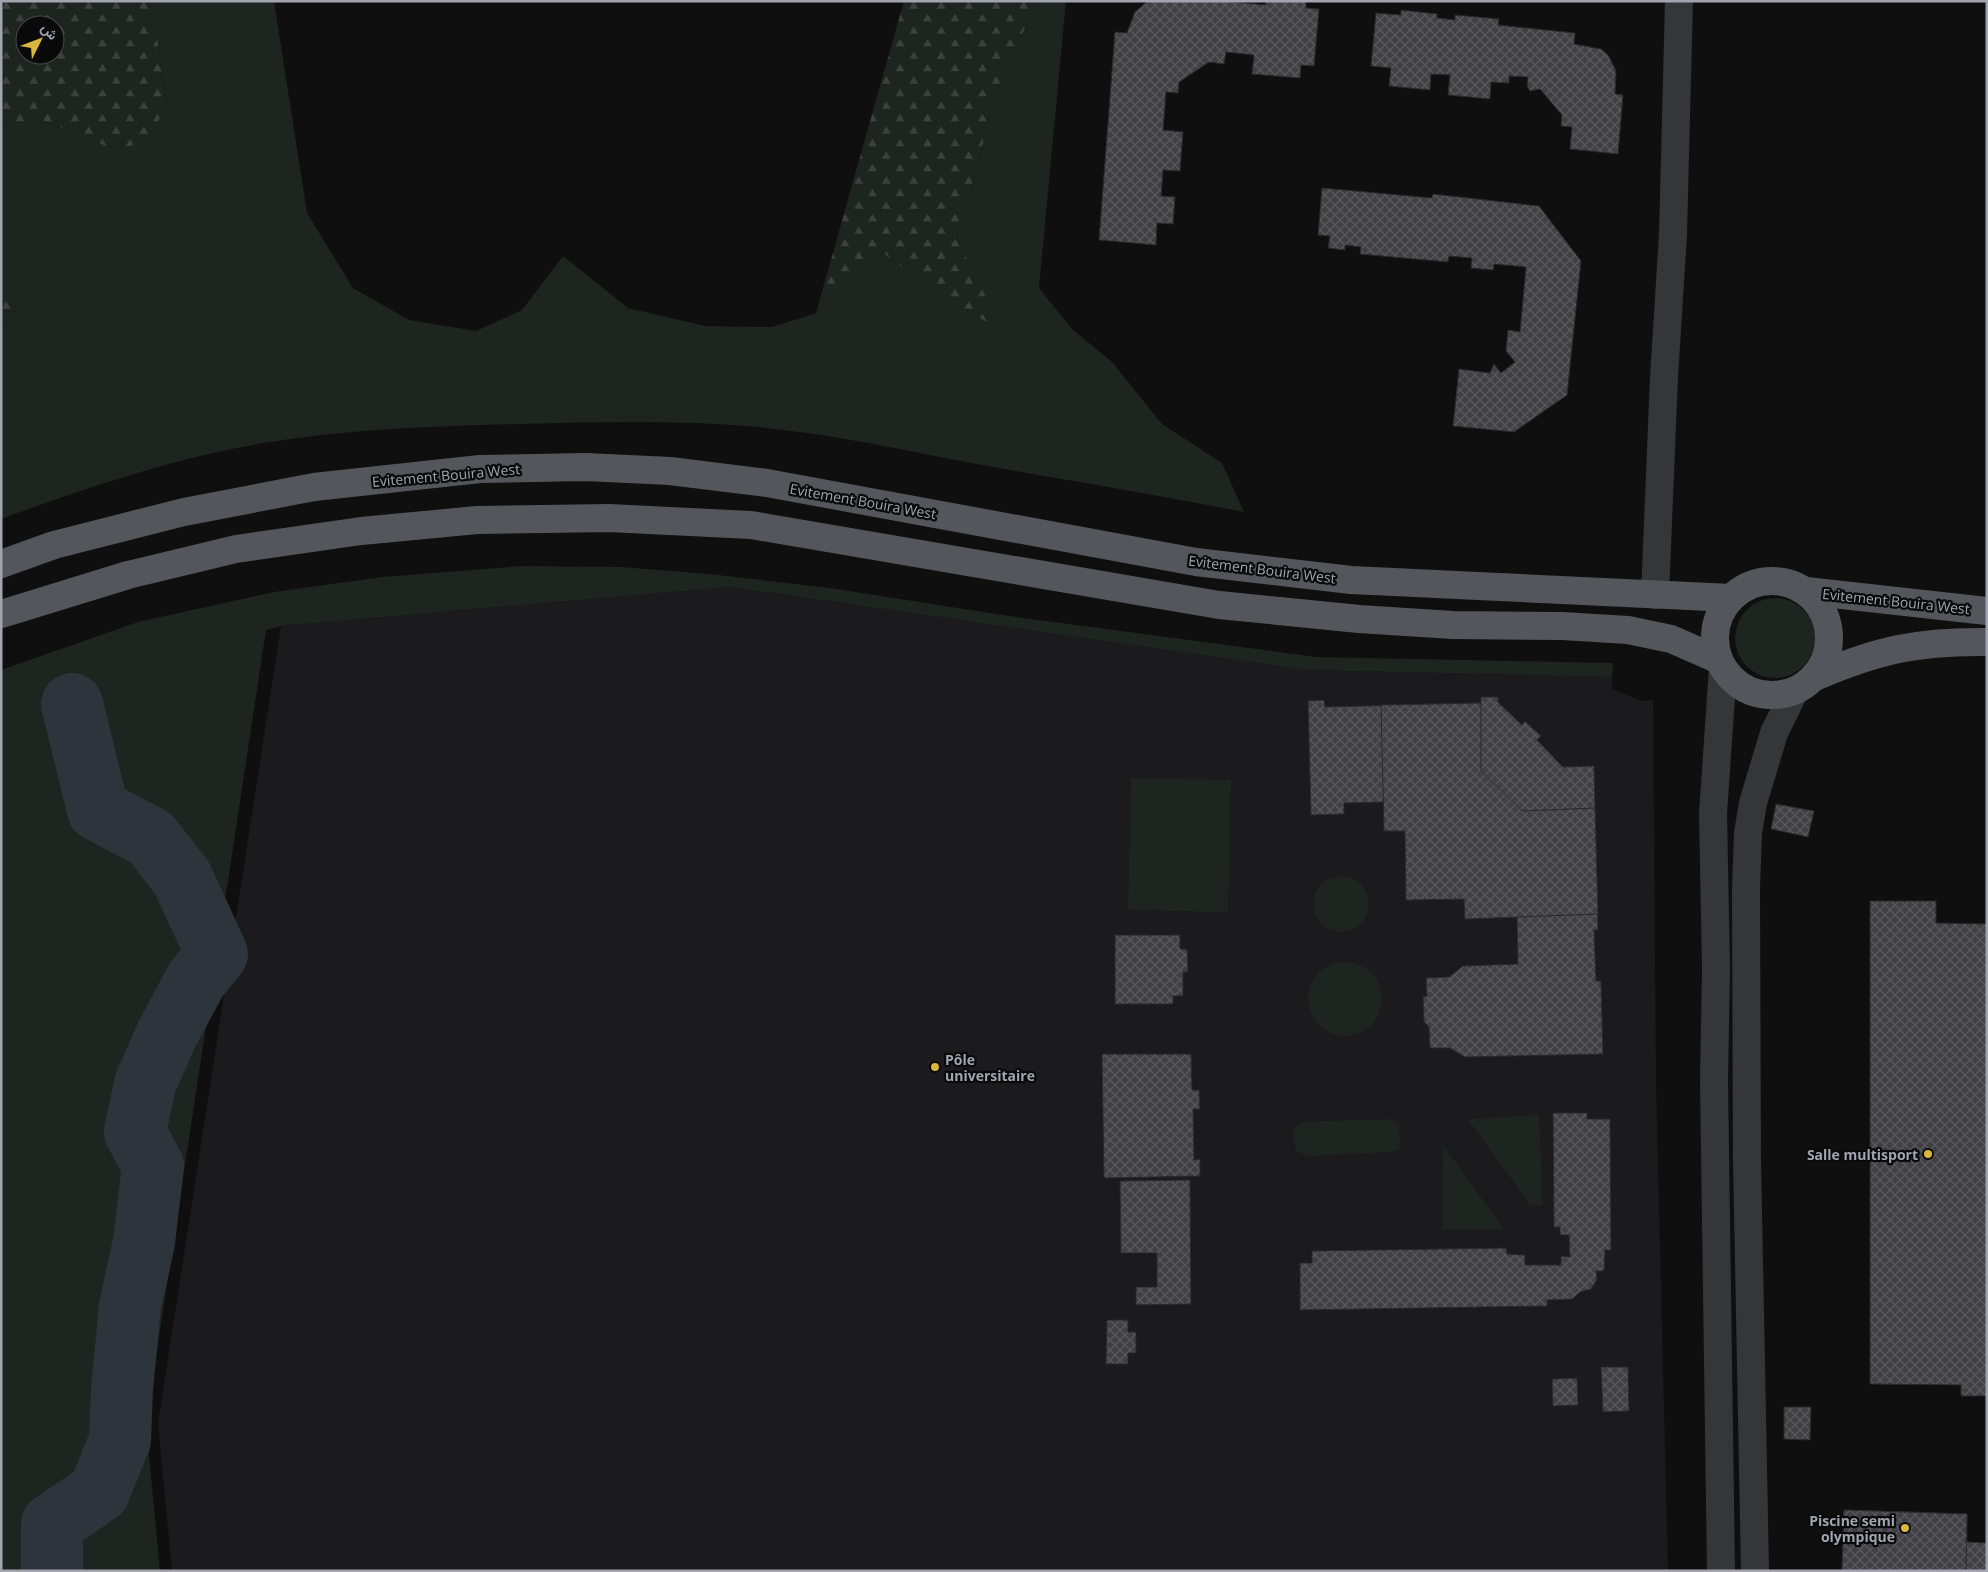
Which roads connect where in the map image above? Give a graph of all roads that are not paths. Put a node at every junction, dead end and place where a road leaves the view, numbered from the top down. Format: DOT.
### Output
graph roads {
  1 [pos="1679,1"];
  2 [pos="1,564"];
  3 [pos="1806,591"];
  4 [pos="1655,595"];
  5 [pos="1731,598"];
  6 [pos="1987,611"];
  7 [pos="1,614"];
  8 [pos="1987,642"];
  9 [pos="1721,664"];
  10 [pos="1805,684"];
  11 [pos="1720,1571"];
  12 [pos="1755,1571"];
  1 -- 4 [label="street"];
  2 -- 4 [label="highway, Evitement Bouira West"];
  3 -- 5 [label="highway"];
  3 -- 6 [label="highway, Evitement Bouira West"];
  3 -- 10 [label="highway"];
  4 -- 5 [label="highway, Evitement Bouira West"];
  5 -- 9 [label="highway"];
  7 -- 9 [label="highway"];
  8 -- 10 [label="highway"];
  9 -- 10 [label="highway"];
  9 -- 11 [label="street"];
  10 -- 12 [label="street"];
}
